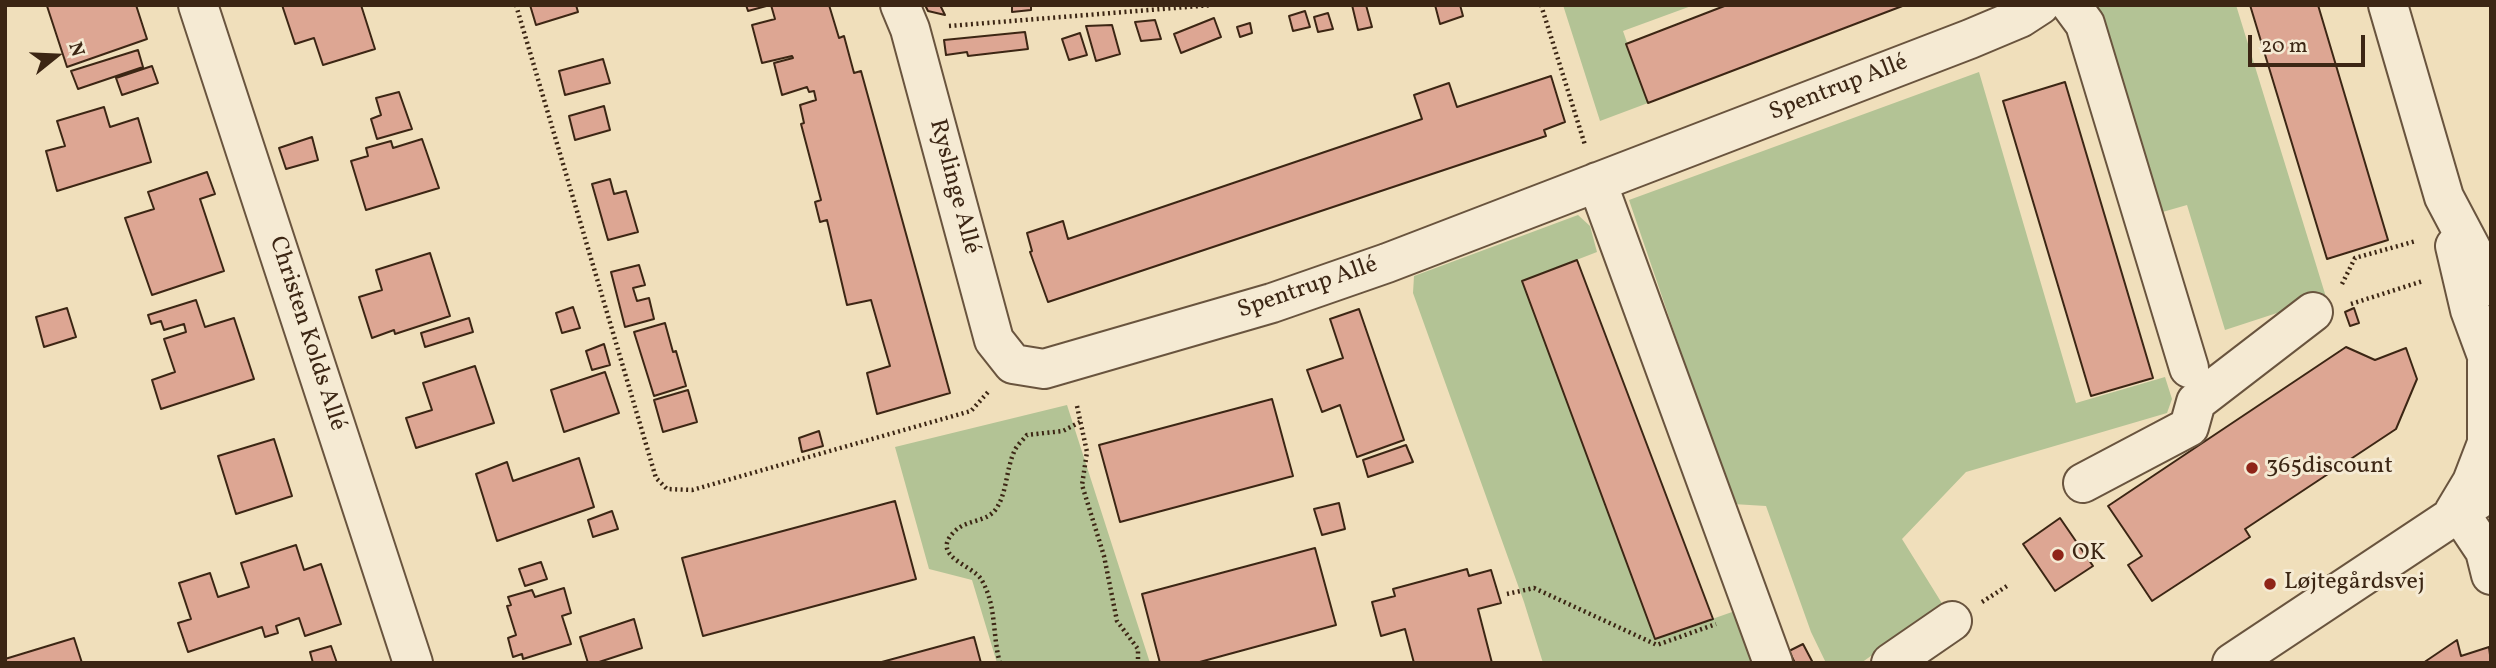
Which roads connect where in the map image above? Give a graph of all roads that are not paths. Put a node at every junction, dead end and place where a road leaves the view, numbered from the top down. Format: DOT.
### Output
graph roads {
  1 [pos="198,5"];
  2 [pos="2040,5"];
  3 [pos="2071,5"];
  4 [pos="2388,5"];
  5 [pos="905,17"];
  6 [pos="1597,183"];
  7 [pos="2476,277"];
  8 [pos="2307,316"];
  9 [pos="2489,364"];
  10 [pos="1013,365"];
  11 [pos="2189,368"];
  12 [pos="2083,482"];
  13 [pos="2491,491"];
  14 [pos="2455,515"];
  15 [pos="2491,575"];
  16 [pos="1952,621"];
  17 [pos="413,663"];
  18 [pos="1773,663"];
  19 [pos="1891,663"];
  20 [pos="2232,663"];
  1 -- 17 [label="street, Christen Kolds Allé"];
  2 -- 6 [label="street, Spentrup Allé"];
  3 -- 11 [label="street"];
  4 -- 7 [label="street"];
  5 -- 10 [label="street, Ryslinge Allé"];
  6 -- 10 [label="street, Spentrup Allé"];
  6 -- 18 [label="street"];
  7 -- 9 [label="street"];
  8 -- 12 [label="street"];
  9 -- 14 [label="street"];
  13 -- 14 [label="street"];
  14 -- 15 [label="street"];
  14 -- 20 [label="street"];
  16 -- 19 [label="street"];
}
